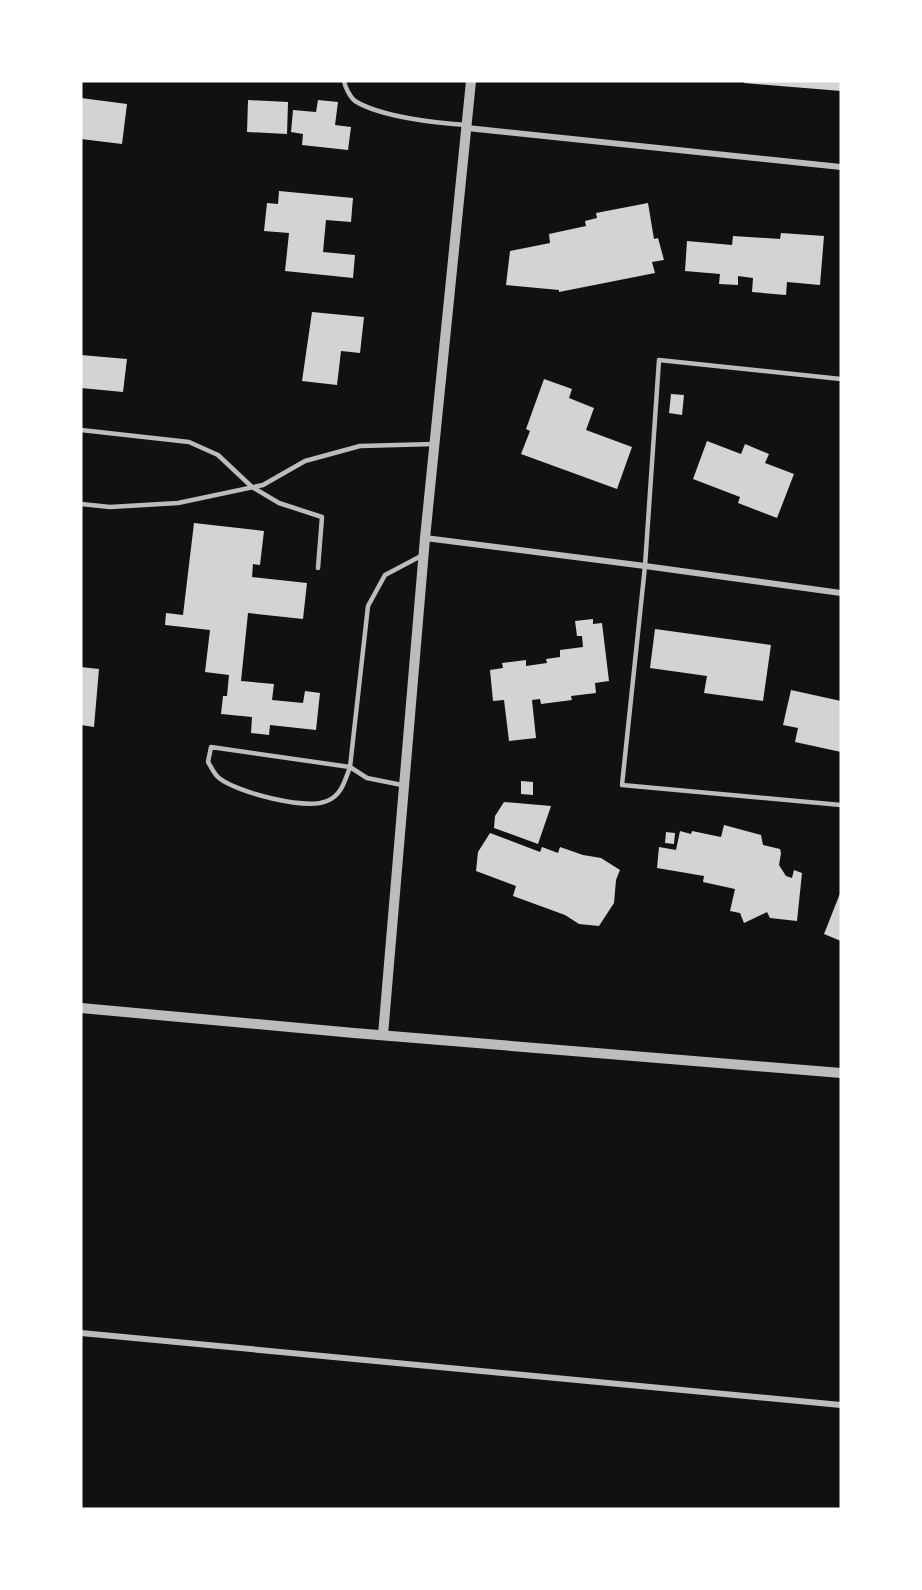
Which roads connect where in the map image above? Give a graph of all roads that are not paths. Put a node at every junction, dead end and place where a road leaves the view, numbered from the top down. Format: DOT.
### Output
graph roads {
  1 [pos="344,81"];
  2 [pos="471,81"];
  3 [pos="467,126"];
  4 [pos="841,166"];
  5 [pos="841,379"];
  6 [pos="81,430"];
  7 [pos="435,444"];
  8 [pos="252,488"];
  9 [pos="81,504"];
  10 [pos="425,538"];
  11 [pos="424,555"];
  12 [pos="645,566"];
  13 [pos="318,568"];
  14 [pos="841,593"];
  15 [pos="350,767"];
  16 [pos="404,786"];
  17 [pos="841,805"];
  18 [pos="81,1008"];
  19 [pos="383,1035"];
  20 [pos="841,1073"];
  21 [pos="81,1333"];
  22 [pos="841,1405"];
  1 -- 3 [label="lane"];
  2 -- 3 [label="street"];
  3 -- 4 [label="street"];
  3 -- 7 [label="street"];
  5 -- 12 [label="lane"];
  6 -- 8 [label="lane"];
  7 -- 8 [label="lane"];
  7 -- 10 [label="street"];
  8 -- 9 [label="lane"];
  8 -- 13 [label="lane"];
  10 -- 11 [label="street"];
  10 -- 12 [label="street"];
  11 -- 15 [label="lane"];
  11 -- 16 [label="street"];
  12 -- 14 [label="street"];
  12 -- 17 [label="lane"];
  15 -- 15 [label="lane"];
  15 -- 16 [label="lane"];
  16 -- 19 [label="street"];
  18 -- 19 [label="street"];
  19 -- 20 [label="street"];
  21 -- 22 [label="street"];
}
